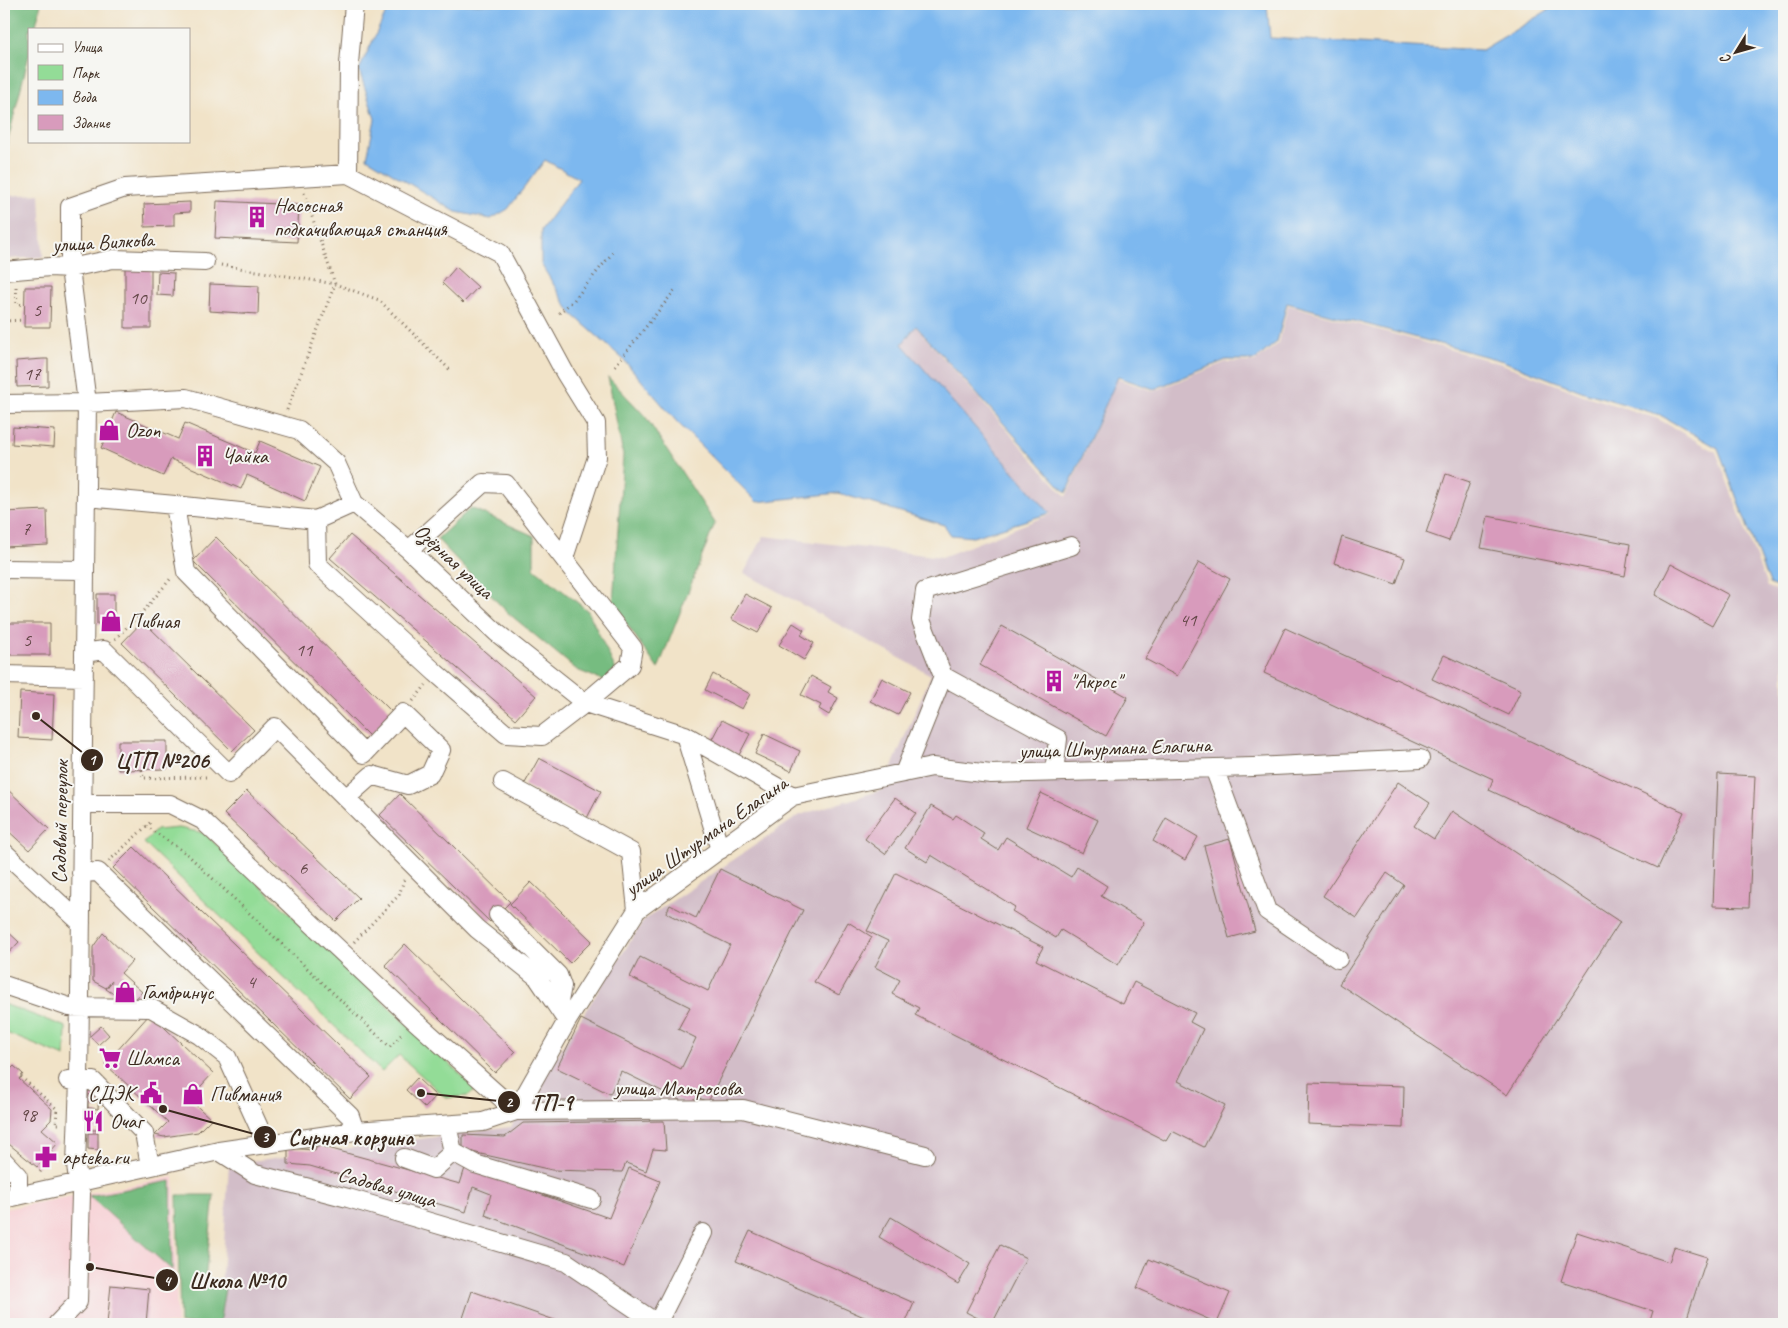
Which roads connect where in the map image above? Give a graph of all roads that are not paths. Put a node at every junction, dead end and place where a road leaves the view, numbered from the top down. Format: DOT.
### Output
graph roads {
  1 [pos="354,4"];
  2 [pos="348,174"];
  3 [pos="205,262"];
  4 [pos="70,268"];
  5 [pos="11,270"];
  6 [pos="87,403"];
  7 [pos="4,404"];
  8 [pos="86,498"];
  9 [pos="354,503"];
  10 [pos="174,505"];
  11 [pos="316,520"];
  12 [pos="1071,546"];
  13 [pos="409,550"];
  14 [pos="564,558"];
  15 [pos="4,569"];
  16 [pos="85,570"];
  17 [pos="84,653"];
  18 [pos="4,675"];
  19 [pos="84,676"];
  20 [pos="943,676"];
  21 [pos="585,703"];
  22 [pos="685,735"];
  23 [pos="1420,760"];
  24 [pos="1214,768"];
  25 [pos="1054,772"];
  26 [pos="904,773"];
  27 [pos="503,782"];
  28 [pos="794,796"];
  29 [pos="346,798"];
  30 [pos="82,804"];
  31 [pos="720,850"];
  32 [pos="4,852"];
  33 [pos="90,873"];
  34 [pos="637,910"];
  35 [pos="498,915"];
  36 [pos="81,923"];
  37 [pos="1338,959"];
  38 [pos="4,985"];
  39 [pos="80,1007"];
  40 [pos="563,1014"];
  41 [pos="73,1080"];
  42 [pos="516,1111"];
  43 [pos="447,1124"];
  44 [pos="355,1131"];
  45 [pos="266,1144"];
  46 [pos="219,1151"];
  47 [pos="452,1152"];
  48 [pos="925,1155"];
  49 [pos="404,1158"];
  50 [pos="4,1161"];
  51 [pos="150,1166"];
  52 [pos="80,1188"];
  53 [pos="11,1197"];
  54 [pos="591,1199"];
  55 [pos="703,1233"];
  56 [pos="57,1324"];
  57 [pos="657,1324"];
  1 -- 2 [label="street"];
  2 -- 4 [label="street, Садовый переулок"];
  2 -- 14 [label="street"];
  3 -- 4 [label="street, улица Вилкова"];
  4 -- 5 [label="street, улица Вилкова"];
  4 -- 6 [label="street, Садовый переулок"];
  6 -- 7 [label="street, Озёрная улица"];
  6 -- 8 [label="street, Садовый переулок"];
  6 -- 9 [label="street, Озёрная улица"];
  8 -- 10 [label="street"];
  8 -- 16 [label="street, Садовый переулок"];
  9 -- 11 [label="street"];
  9 -- 13 [label="street, Озёрная улица"];
  10 -- 11 [label="street"];
  10 -- 29 [label="street"];
  11 -- 21 [label="street"];
  12 -- 20 [label="street"];
  13 -- 14 [label="street"];
  13 -- 21 [label="street, Озёрная улица"];
  14 -- 21 [label="street"];
  15 -- 16 [label="street"];
  16 -- 17 [label="street, Садовый переулок"];
  17 -- 19 [label="street, Садовый переулок"];
  17 -- 29 [label="street"];
  18 -- 19 [label="street"];
  19 -- 30 [label="street, Садовый переулок"];
  20 -- 25 [label="street"];
  20 -- 26 [label="street"];
  21 -- 22 [label="street, Озёрная улица"];
  22 -- 28 [label="street, Озёрная улица"];
  22 -- 31 [label="street"];
  23 -- 24 [label="street, улица Штурмана Елагина"];
  24 -- 25 [label="street, улица Штурмана Елагина"];
  24 -- 37 [label="street"];
  25 -- 26 [label="street, улица Штурмана Елагина"];
  26 -- 28 [label="street, улица Штурмана Елагина"];
  27 -- 34 [label="street"];
  28 -- 31 [label="street, улица Штурмана Елагина"];
  29 -- 40 [label="street"];
  30 -- 33 [label="street, Садовый переулок"];
  30 -- 42 [label="street"];
  31 -- 34 [label="street, улица Штурмана Елагина"];
  32 -- 36 [label="street"];
  33 -- 36 [label="street, Садовый переулок"];
  33 -- 44 [label="street"];
  34 -- 40 [label="street, улица Штурмана Елагина"];
  35 -- 40 [label="street"];
  36 -- 39 [label="street, Садовый переулок"];
  38 -- 39 [label="street"];
  39 -- 41 [label="street, Садовый переулок"];
  39 -- 45 [label="street"];
  40 -- 42 [label="street, улица Штурмана Елагина"];
  41 -- 51 [label="street"];
  41 -- 52 [label="street, Садовый переулок"];
  42 -- 43 [label="street"];
  42 -- 48 [label="street, улица Матросова"];
  43 -- 44 [label="street"];
  43 -- 47 [label="street"];
  44 -- 45 [label="street"];
  45 -- 46 [label="street"];
  46 -- 51 [label="street"];
  46 -- 57 [label="street, Садовая улица"];
  47 -- 49 [label="street"];
  47 -- 54 [label="street"];
  50 -- 53 [label="street"];
  51 -- 52 [label="street"];
  52 -- 53 [label="street"];
  52 -- 56 [label="street, Садовый переулок"];
  55 -- 57 [label="street"];
}
